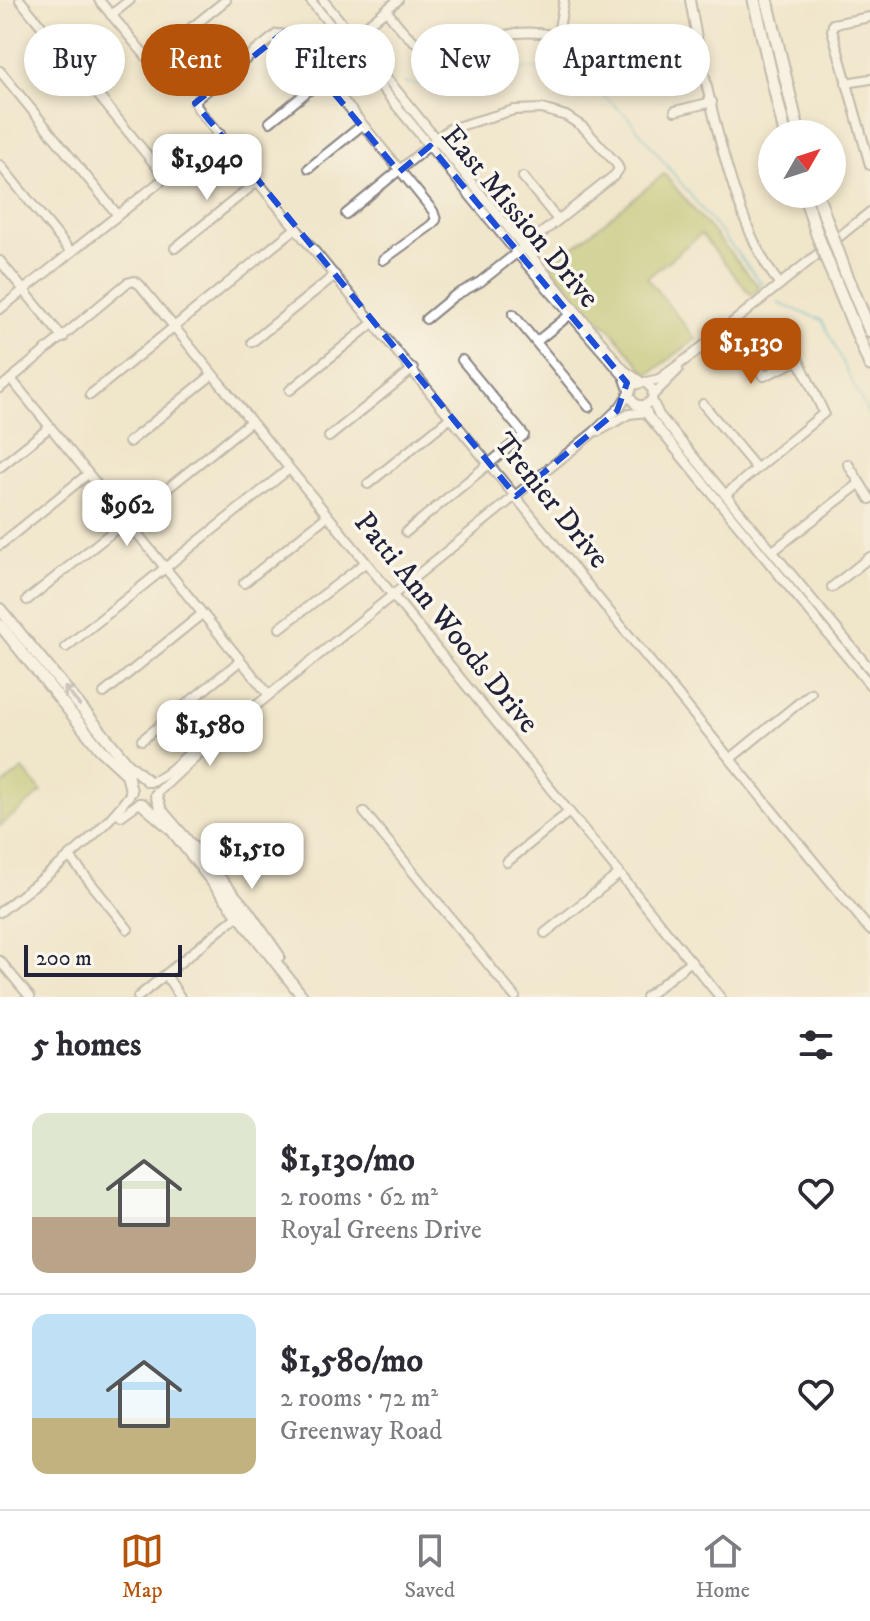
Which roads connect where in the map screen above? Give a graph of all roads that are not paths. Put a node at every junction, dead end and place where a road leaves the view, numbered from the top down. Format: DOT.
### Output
graph roads {
  1 [pos="20,0"];
  2 [pos="99,0"];
  3 [pos="130,0"];
  4 [pos="226,0"];
  5 [pos="310,0"];
  6 [pos="323,0"];
  7 [pos="398,0"];
  8 [pos="564,0"];
  9 [pos="690,0"];
  10 [pos="754,0"];
  11 [pos="767,0"];
  12 [pos="386,10"];
  13 [pos="111,15"];
  14 [pos="870,17"];
  15 [pos="196,24"];
  16 [pos="333,24"];
  17 [pos="339,24"];
  18 [pos="369,24"];
  19 [pos="560,24"];
  20 [pos="694,24"];
  21 [pos="535,34"];
  22 [pos="266,46"];
  23 [pos="141,50"];
  24 [pos="250,58"];
  25 [pos="0,71"];
  26 [pos="870,79"];
  27 [pos="846,83"];
  28 [pos="395,92"];
  29 [pos="710,94"];
  30 [pos="203,96"];
  31 [pos="302,96"];
  32 [pos="337,96"];
  33 [pos="392,96"];
  34 [pos="712,102"];
  35 [pos="675,111"];
  36 [pos="782,120"];
  37 [pos="796,120"];
  38 [pos="270,122"];
  39 [pos="361,126"];
  40 [pos="220,134"];
  41 [pos="437,139"];
  42 [pos="430,146"];
  43 [pos="0,165"];
  44 [pos="870,165"];
  45 [pos="309,168"];
  46 [pos="399,172"];
  47 [pos="523,177"];
  48 [pos="166,178"];
  49 [pos="258,181"];
  50 [pos="809,208"];
  51 [pos="822,208"];
  52 [pos="870,212"];
  53 [pos="117,214"];
  54 [pos="346,214"];
  55 [pos="558,220"];
  56 [pos="296,228"];
  57 [pos="175,248"];
  58 [pos="521,250"];
  59 [pos="71,252"];
  60 [pos="383,260"];
  61 [pos="0,261"];
  62 [pos="335,275"];
  63 [pos="780,284"];
  64 [pos="23,290"];
  65 [pos="0,309"];
  66 [pos="573,312"];
  67 [pos="513,314"];
  68 [pos="426,319"];
  69 [pos="374,322"];
  70 [pos="173,327"];
  71 [pos="725,329"];
  72 [pos="870,331"];
  73 [pos="63,338"];
  74 [pos="252,342"];
  75 [pos="536,342"];
  76 [pos="794,350"];
  77 [pos="692,355"];
  78 [pos="462,360"];
  79 [pos="799,360"];
  80 [pos="870,365"];
  81 [pos="413,369"];
  82 [pos="212,375"];
  83 [pos="11,379"];
  84 [pos="643,382"];
  85 [pos="0,388"];
  86 [pos="290,390"];
  87 [pos="629,391"];
  88 [pos="90,395"];
  89 [pos="653,397"];
  90 [pos="703,404"];
  91 [pos="589,407"];
  92 [pos="641,408"];
  93 [pos="451,417"];
  94 [pos="250,422"];
  95 [pos="50,427"];
  96 [pos="597,432"];
  97 [pos="329,437"];
  98 [pos="129,442"];
  99 [pos="490,464"];
  100 [pos="848,464"];
  101 [pos="0,467"];
  102 [pos="289,469"];
  103 [pos="757,469"];
  104 [pos="88,474"];
  105 [pos="368,484"];
  106 [pos="859,484"];
  107 [pos="167,489"];
  108 [pos="516,496"];
  109 [pos="722,497"];
  110 [pos="870,499"];
  111 [pos="327,516"];
  112 [pos="126,521"];
  113 [pos="406,532"];
  114 [pos="0,545"];
  115 [pos="773,551"];
  116 [pos="870,557"];
  117 [pos="365,563"];
  118 [pos="164,568"];
  119 [pos="244,583"];
  120 [pos="832,587"];
  121 [pos="392,596"];
  122 [pos="27,600"];
  123 [pos="0,609"];
  124 [pos="202,614"];
  125 [pos="0,625"];
  126 [pos="280,628"];
  127 [pos="66,647"];
  128 [pos="240,661"];
  129 [pos="870,669"];
  130 [pos="870,685"];
  131 [pos="104,693"];
  132 [pos="811,693"];
  133 [pos="269,695"];
  134 [pos="142,740"];
  135 [pos="210,743"];
  136 [pos="730,759"];
  137 [pos="149,781"];
  138 [pos="131,792"];
  139 [pos="156,794"];
  140 [pos="140,803"];
  141 [pos="364,812"];
  142 [pos="569,812"];
  143 [pos="89,840"];
  144 [pos="69,856"];
  145 [pos="507,862"];
  146 [pos="619,874"];
  147 [pos="243,911"];
  148 [pos="0,912"];
  149 [pos="128,929"];
  150 [pos="870,930"];
  151 [pos="545,933"];
  152 [pos="0,961"];
  153 [pos="691,961"];
  154 [pos="166,975"];
  155 [pos="30,997"];
  156 [pos="138,997"];
  157 [pos="180,997"];
  158 [pos="303,997"];
  159 [pos="515,997"];
  160 [pos="646,997"];
  161 [pos="720,997"];
  1 -- 48 [label="street"];
  2 -- 13 [label="street"];
  3 -- 13 [label="street"];
  4 -- 15 [label="street"];
  5 -- 16 [label="street, East Mission Drive"];
  6 -- 17 [label="street, East Mission Drive"];
  7 -- 12 [label="street"];
  8 -- 19 [label="street"];
  9 -- 20 [label="street"];
  10 -- 36 [label="highway"];
  11 -- 37 [label="highway"];
  12 -- 18 [label="street"];
  12 -- 21 [label="street"];
  13 -- 23 [label="street"];
  14 -- 27 [label="street"];
  22 -- 24 [label="street"];
  25 -- 53 [label="street"];
  26 -- 27 [label="street"];
  27 -- 44 [label="street"];
  28 -- 41 [label="street, East Mission Drive"];
  29 -- 34 [label="street"];
  30 -- 40 [label="street, Trenier Drive"];
  31 -- 38 [label="street"];
  32 -- 39 [label="street"];
  33 -- 42 [label="street, East Mission Drive"];
  34 -- 35 [label="street"];
  34 -- 63 [label="street"];
  39 -- 45 [label="street"];
  39 -- 46 [label="street"];
  40 -- 48 [label="street"];
  40 -- 49 [label="street, Trenier Drive"];
  41 -- 42 [label="street"];
  41 -- 55 [label="street"];
  41 -- 58 [label="street, East Mission Drive"];
  42 -- 46 [label="street"];
  42 -- 58 [label="street, East Mission Drive"];
  43 -- 59 [label="street"];
  46 -- 54 [label="street"];
  46 -- 60 [label="street"];
  47 -- 55 [label="street"];
  48 -- 53 [label="street"];
  49 -- 56 [label="street, Trenier Drive"];
  49 -- 57 [label="street"];
  50 -- 80 [label="highway, bridge"];
  51 -- 72 [label="highway, bridge"];
  52 -- 63 [label="street"];
  53 -- 59 [label="street"];
  55 -- 58 [label="street"];
  56 -- 62 [label="street, Trenier Drive"];
  56 -- 70 [label="street"];
  58 -- 66 [label="street, East Mission Drive"];
  58 -- 68 [label="street"];
  59 -- 64 [label="street"];
  61 -- 64 [label="street"];
  62 -- 69 [label="street, Trenier Drive"];
  62 -- 74 [label="street"];
  63 -- 71 [label="street"];
  64 -- 65 [label="street"];
  64 -- 73 [label="street"];
  66 -- 75 [label="street"];
  66 -- 84 [label="street, East Mission Drive"];
  66 -- 87 [label="street, East Mission Drive"];
  67 -- 75 [label="street"];
  69 -- 81 [label="street, Trenier Drive"];
  69 -- 86 [label="street"];
  70 -- 73 [label="street, Patti Ann Woods Drive"];
  70 -- 82 [label="street, Patti Ann Woods Drive"];
  70 -- 88 [label="street"];
  71 -- 77 [label="street"];
  71 -- 79 [label="street"];
  73 -- 83 [label="street"];
  75 -- 91 [label="street"];
  76 -- 79 [label="street"];
  77 -- 84 [label="street"];
  77 -- 89 [label="street"];
  78 -- 99 [label="street"];
  79 -- 103 [label="street"];
  81 -- 93 [label="street, Trenier Drive"];
  81 -- 97 [label="street"];
  82 -- 94 [label="street, Patti Ann Woods Drive"];
  82 -- 98 [label="street"];
  83 -- 85 [label="street"];
  83 -- 95 [label="street"];
  84 -- 87 [label="street"];
  84 -- 89 [label="street, East Mission Drive"];
  87 -- 92 [label="street, East Mission Drive"];
  87 -- 96 [label="street"];
  89 -- 92 [label="street"];
  89 -- 109 [label="street"];
  90 -- 103 [label="street"];
  92 -- 96 [label="street"];
  92 -- 109 [label="street"];
  93 -- 99 [label="street, Trenier Drive"];
  93 -- 105 [label="street"];
  94 -- 102 [label="street, Patti Ann Woods Drive"];
  94 -- 107 [label="street"];
  95 -- 101 [label="street"];
  95 -- 104 [label="street"];
  96 -- 108 [label="street"];
  99 -- 108 [label="street, Trenier Drive"];
  99 -- 113 [label="street"];
  100 -- 106 [label="street"];
  102 -- 111 [label="street, Patti Ann Woods Drive"];
  102 -- 118 [label="street"];
  103 -- 109 [label="street"];
  104 -- 112 [label="street"];
  104 -- 114 [label="street"];
  106 -- 110 [label="street"];
  106 -- 115 [label="street"];
  108 -- 121 [label="street"];
  108 -- 136 [label="street, Trenier Drive"];
  109 -- 115 [label="street"];
  109 -- 130 [label="street"];
  111 -- 117 [label="street, Patti Ann Woods Drive"];
  111 -- 119 [label="street"];
  112 -- 118 [label="street"];
  112 -- 122 [label="street"];
  115 -- 129 [label="street"];
  116 -- 120 [label="street"];
  117 -- 121 [label="street, Patti Ann Woods Drive"];
  117 -- 126 [label="street"];
  118 -- 124 [label="street"];
  118 -- 127 [label="street"];
  121 -- 133 [label="street"];
  121 -- 142 [label="street, Patti Ann Woods Drive"];
  137 -- 123 [label="main road, one-way"];
  124 -- 128 [label="street"];
  124 -- 131 [label="street"];
  125 -- 138 [label="main road"];
  128 -- 133 [label="street"];
  128 -- 134 [label="street"];
  132 -- 136 [label="street"];
  133 -- 135 [label="street"];
  135 -- 137 [label="street"];
  135 -- 139 [label="street"];
  136 -- 150 [label="street, Trenier Drive"];
  137 -- 138 [label="main road"];
  137 -- 139 [label="main road"];
  138 -- 140 [label="main road"];
  138 -- 143 [label="street"];
  139 -- 140 [label="main road"];
  139 -- 147 [label="main road"];
  140 -- 143 [label="street"];
  140 -- 147 [label="main road"];
  141 -- 159 [label="street"];
  142 -- 145 [label="street"];
  142 -- 146 [label="street, Patti Ann Woods Drive"];
  143 -- 144 [label="street"];
  144 -- 148 [label="street"];
  144 -- 149 [label="street"];
  146 -- 151 [label="street"];
  146 -- 153 [label="street, Patti Ann Woods Drive"];
  147 -- 154 [label="street"];
  147 -- 158 [label="main road"];
  152 -- 155 [label="street"];
  153 -- 160 [label="street"];
  153 -- 161 [label="street, Patti Ann Woods Drive"];
  154 -- 156 [label="street"];
  154 -- 157 [label="street"];
}
